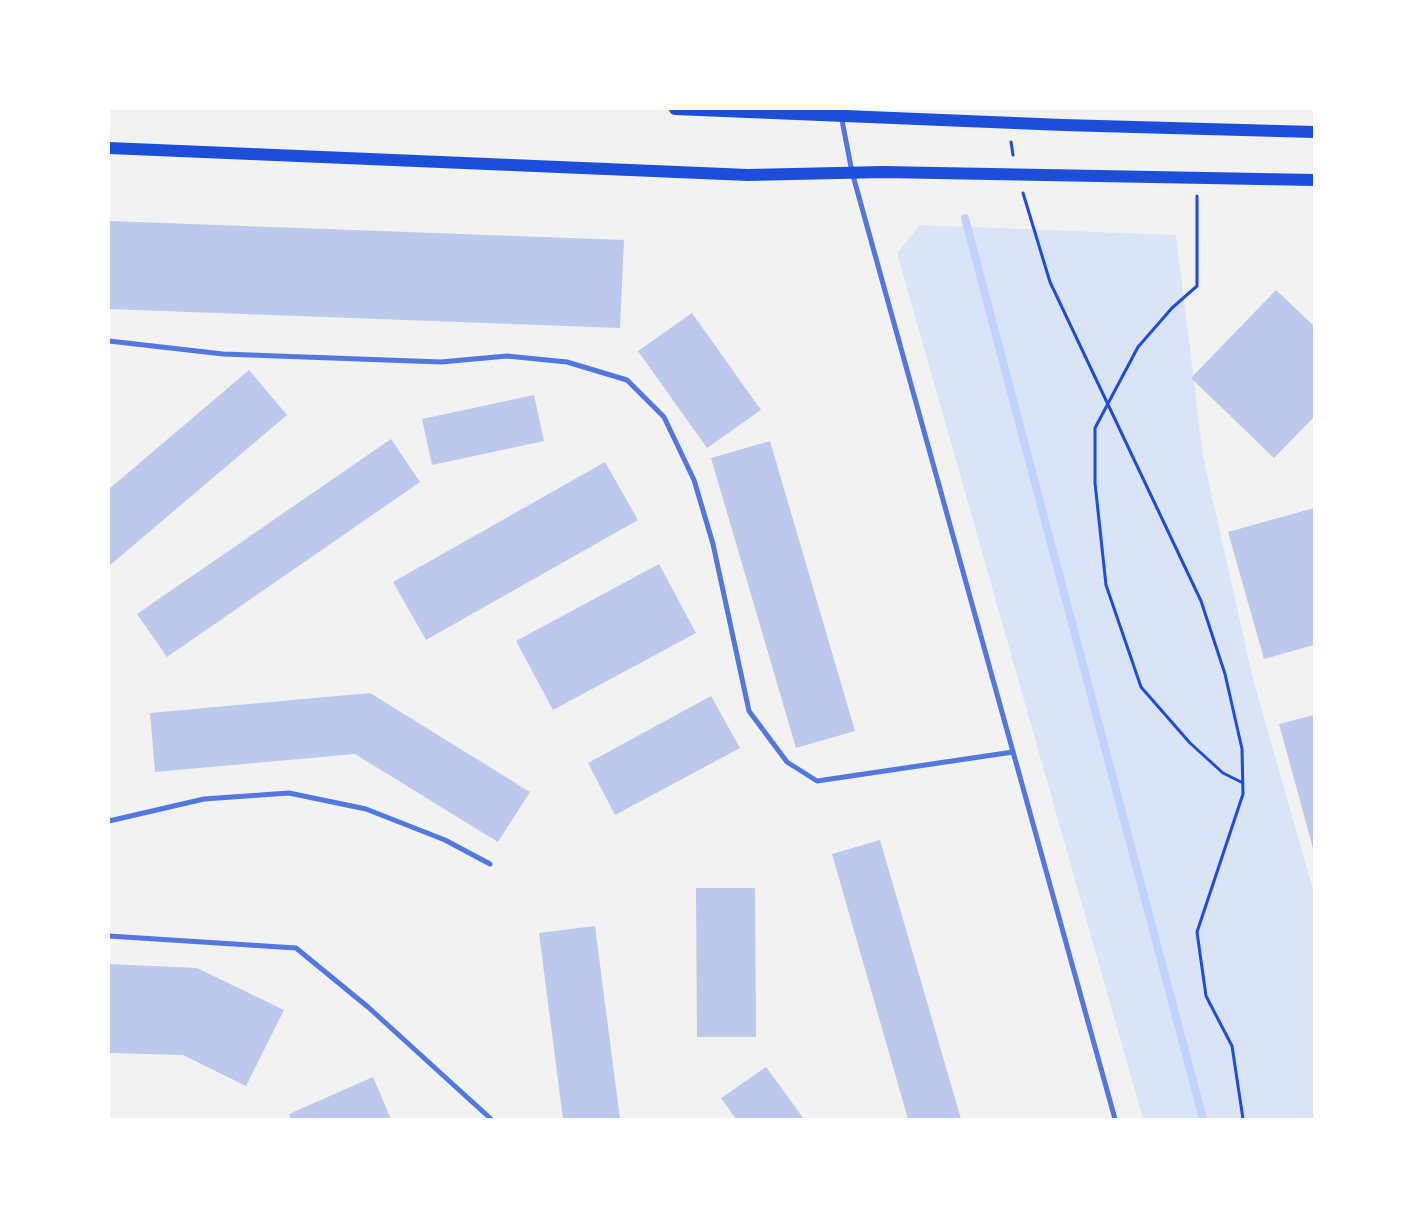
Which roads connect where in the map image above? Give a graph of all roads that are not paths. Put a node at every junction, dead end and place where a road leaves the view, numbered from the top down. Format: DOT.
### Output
graph roads {
  1 [pos="675,109"];
  2 [pos="841,115"];
  3 [pos="1314,132"];
  4 [pos="109,148"];
  5 [pos="852,172"];
  6 [pos="1314,180"];
  7 [pos="109,341"];
  8 [pos="1013,752"];
  9 [pos="109,821"];
  10 [pos="490,864"];
  11 [pos="109,936"];
  12 [pos="491,1119"];
  13 [pos="1116,1119"];
  1 -- 2 [label="main road"];
  2 -- 3 [label="main road"];
  2 -- 5 [label="street"];
  4 -- 5 [label="main road"];
  5 -- 6 [label="main road"];
  5 -- 8 [label="street"];
  7 -- 8 [label="street"];
  8 -- 13 [label="street"];
  9 -- 10 [label="street"];
  11 -- 12 [label="street"];
}
